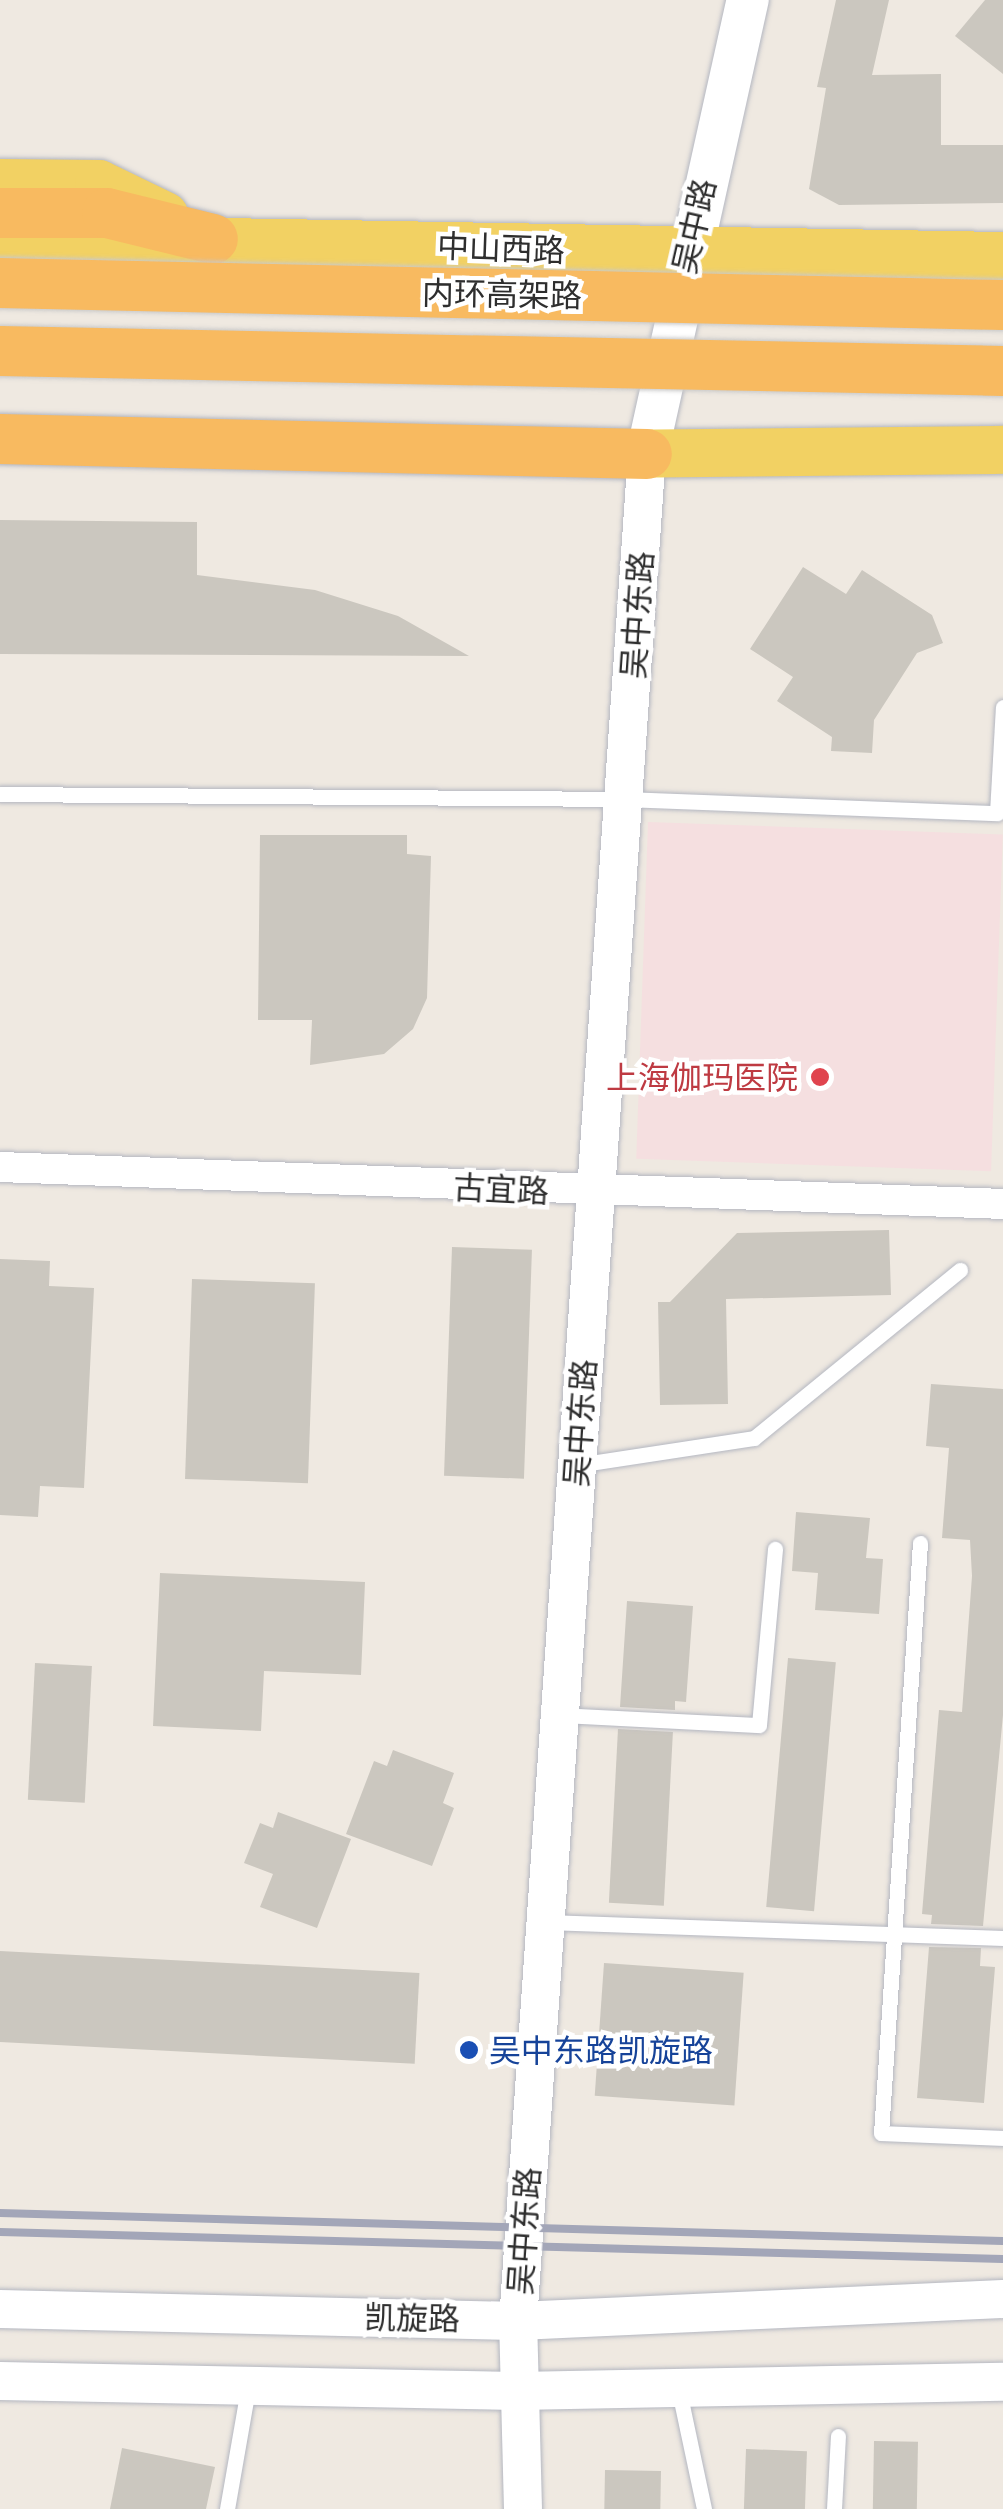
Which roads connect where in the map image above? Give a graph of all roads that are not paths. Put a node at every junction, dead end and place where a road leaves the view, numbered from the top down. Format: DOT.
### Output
graph roads {
  1 [pos="748,0"];
  2 [pos="0,183"];
  3 [pos="0,213"];
  4 [pos="0,238"];
  5 [pos="212,240"];
  6 [pos="686,254"];
  7 [pos="1003,256"];
  8 [pos="0,282"];
  9 [pos="1003,305"];
  10 [pos="0,352"];
  11 [pos="1003,372"];
  12 [pos="0,439"];
  13 [pos="0,449"];
  14 [pos="1003,450"];
  15 [pos="647,454"];
  16 [pos="1003,706"];
  17 [pos="0,794"];
  18 [pos="625,799"];
  19 [pos="0,1167"];
  20 [pos="596,1193"];
  21 [pos="1003,1204"];
  22 [pos="960,1270"];
  23 [pos="577,1464"];
  24 [pos="920,1543"];
  25 [pos="775,1549"];
  26 [pos="560,1715"];
  27 [pos="546,1922"];
  28 [pos="890,1935"];
  29 [pos="1003,1938"];
  30 [pos="1003,2138"];
  31 [pos="1003,2299"];
  32 [pos="0,2309"];
  33 [pos="518,2321"];
  34 [pos="0,2381"];
  35 [pos="1003,2382"];
  36 [pos="678,2388"];
  37 [pos="248,2389"];
  38 [pos="517,2392"];
  39 [pos="838,2436"];
  40 [pos="227,2509"];
  41 [pos="523,2509"];
  42 [pos="704,2509"];
  43 [pos="834,2509"];
  1 -- 6 [label="main road, 吴中路"];
  2 -- 5 [label="main road"];
  3 -- 5 [label="highway"];
  4 -- 5 [label="main road, 中山西路"];
  5 -- 6 [label="main road, 中山西路"];
  6 -- 7 [label="main road, 中山西路"];
  6 -- 15 [label="main road, 吴中路"];
  8 -- 9 [label="highway, 内环高架路, bridge"];
  10 -- 11 [label="highway, 内环高架路, bridge"];
  12 -- 15 [label="highway"];
  13 -- 15 [label="main road"];
  14 -- 15 [label="main road"];
  15 -- 18 [label="street, 吴中东路"];
  16 -- 18 [label="lane"];
  17 -- 18 [label="lane"];
  18 -- 20 [label="street, 吴中东路"];
  19 -- 20 [label="street, 古宜路"];
  20 -- 21 [label="street, 古宜路"];
  20 -- 23 [label="street, 吴中东路"];
  22 -- 23 [label="lane"];
  23 -- 26 [label="street, 吴中东路"];
  24 -- 28 [label="lane"];
  25 -- 26 [label="lane"];
  26 -- 27 [label="street, 吴中东路"];
  27 -- 28 [label="lane"];
  27 -- 33 [label="street, 吴中东路"];
  28 -- 29 [label="lane"];
  28 -- 30 [label="lane"];
  31 -- 33 [label="street, 凯旋路"];
  32 -- 33 [label="street, 凯旋路"];
  33 -- 38 [label="street, 吴中东路"];
  34 -- 37 [label="street"];
  35 -- 36 [label="street"];
  36 -- 38 [label="street"];
  36 -- 42 [label="lane"];
  37 -- 38 [label="street"];
  37 -- 40 [label="lane"];
  38 -- 41 [label="street, 吴中东路"];
  39 -- 43 [label="lane"];
}
